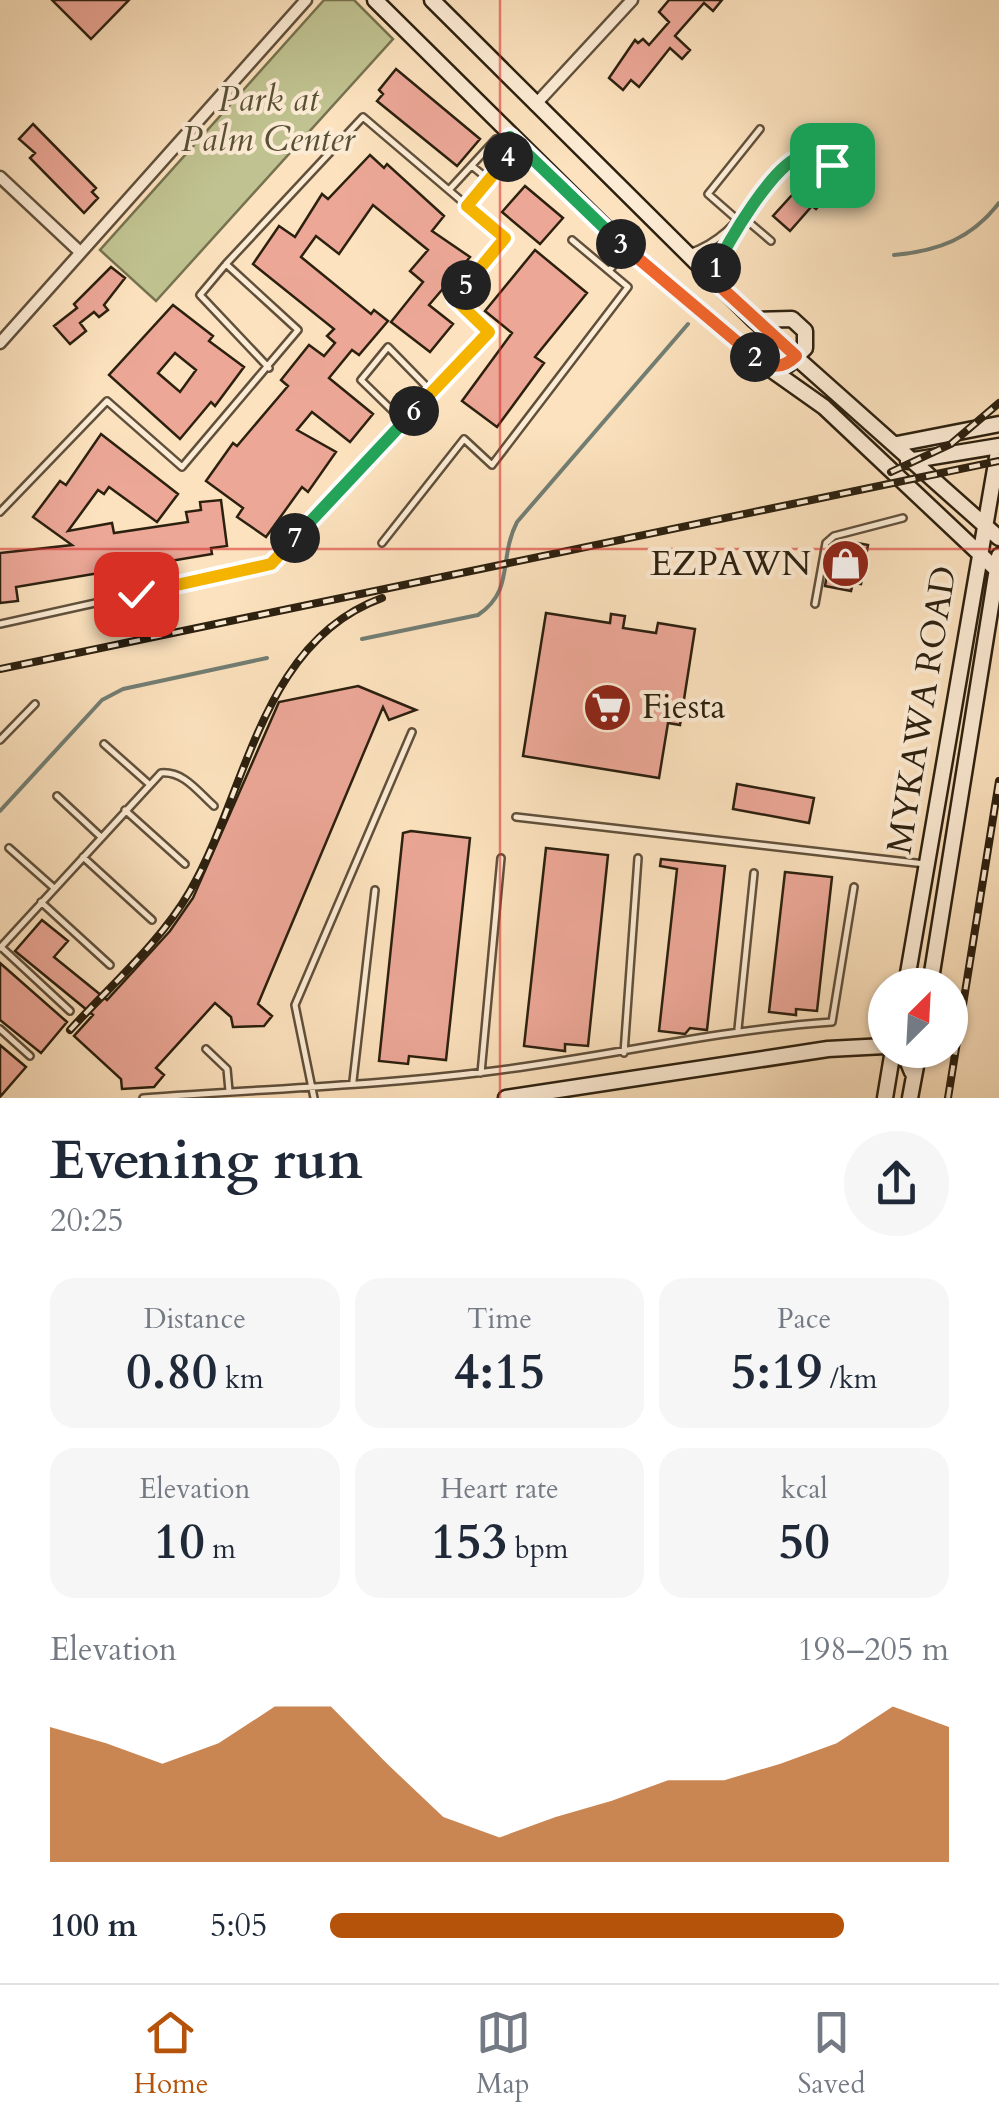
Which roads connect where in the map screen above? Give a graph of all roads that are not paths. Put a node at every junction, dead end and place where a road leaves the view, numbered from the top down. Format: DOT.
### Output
graph roads {
  1 [pos="306,0"];
  2 [pos="375,0"];
  3 [pos="432,0"];
  4 [pos="632,0"];
  5 [pos="535,105"];
  6 [pos="760,129"];
  7 [pos="510,137"];
  8 [pos="842,140"];
  9 [pos="832,165"];
  10 [pos="472,166"];
  11 [pos="0,177"];
  12 [pos="489,180"];
  13 [pos="449,190"];
  14 [pos="820,196"];
  15 [pos="467,206"];
  16 [pos="740,222"];
  17 [pos="572,240"];
  18 [pos="772,241"];
  19 [pos="626,248"];
  20 [pos="80,252"];
  21 [pos="686,254"];
  22 [pos="226,264"];
  23 [pos="609,270"];
  24 [pos="712,279"];
  25 [pos="754,320"];
  26 [pos="0,342"];
  27 [pos="796,356"];
  28 [pos="766,366"];
  29 [pos="268,368"];
  30 [pos="432,392"];
  31 [pos="404,422"];
  32 [pos="999,424"];
  33 [pos="896,444"];
  34 [pos="999,446"];
  35 [pos="912,460"];
  36 [pos="887,466"];
  37 [pos="0,512"];
  38 [pos="903,518"];
  39 [pos="985,525"];
  40 [pos="999,538"];
  41 [pos="382,543"];
  42 [pos="978,555"];
  43 [pos="998,566"];
  44 [pos="814,604"];
  45 [pos="0,624"];
  46 [pos="34,704"];
  47 [pos="949,717"];
  48 [pos="975,722"];
  49 [pos="412,732"];
  50 [pos="0,740"];
  51 [pos="104,744"];
  52 [pos="939,783"];
  53 [pos="149,784"];
  54 [pos="964,787"];
  55 [pos="57,796"];
  56 [pos="214,806"];
  57 [pos="126,810"];
  58 [pos="516,816"];
  59 [pos="101,836"];
  60 [pos="9,848"];
  61 [pos="83,856"];
  62 [pos="501,858"];
  63 [pos="638,858"];
  64 [pos="185,864"];
  65 [pos="927,864"];
  66 [pos="754,873"];
  67 [pos="854,887"];
  68 [pos="54,888"];
  69 [pos="374,890"];
  70 [pos="41,902"];
  71 [pos="152,920"];
  72 [pos="0,932"];
  73 [pos="8,939"];
  74 [pos="0,948"];
  75 [pos="110,965"];
  76 [pos="909,968"];
  77 [pos="933,968"];
  78 [pos="70,1011"];
  79 [pos="738,1028"];
  80 [pos="0,1029"];
  81 [pos="868,1047"];
  82 [pos="206,1049"];
  83 [pos="624,1053"];
  84 [pos="30,1056"];
  85 [pos="890,1068"];
  86 [pos="910,1068"];
  87 [pos="916,1068"];
  88 [pos="481,1073"];
  89 [pos="914,1078"];
  90 [pos="353,1081"];
  91 [pos="312,1085"];
  92 [pos="229,1092"];
  93 [pos="198,1096"];
  94 [pos="142,1098"];
  95 [pos="314,1098"];
  96 [pos="506,1098"];
  97 [pos="885,1098"];
  98 [pos="910,1098"];
  1 -- 20 [label="street"];
  2 -- 7 [label="main road"];
  3 -- 5 [label="main road"];
  4 -- 5 [label="street"];
  5 -- 21 [label="main road"];
  6 -- 16 [label="lane"];
  7 -- 10 [label="lane"];
  7 -- 12 [label="lane"];
  7 -- 19 [label="main road"];
  8 -- 9 [label="lane"];
  9 -- 14 [label="lane"];
  9 -- 16 [label="lane"];
  10 -- 12 [label="lane"];
  10 -- 13 [label="lane"];
  11 -- 20 [label="street"];
  12 -- 15 [label="lane"];
  13 -- 15 [label="lane"];
  13 -- 22 [label="lane"];
  15 -- 30 [label="lane"];
  16 -- 18 [label="lane"];
  16 -- 21 [label="lane"];
  16 -- 24 [label="lane"];
  17 -- 23 [label="lane"];
  19 -- 23 [label="lane"];
  19 -- 28 [label="main road"];
  20 -- 26 [label="street"];
  21 -- 24 [label="main road"];
  22 -- 29 [label="lane"];
  22 -- 29 [label="lane"];
  23 -- 41 [label="lane"];
  24 -- 25 [label="main road"];
  25 -- 27 [label="main road"];
  25 -- 27 [label="main road"];
  27 -- 28 [label="main road"];
  27 -- 33 [label="main road"];
  28 -- 36 [label="main road"];
  29 -- 37 [label="lane"];
  30 -- 31 [label="lane"];
  30 -- 31 [label="lane"];
  31 -- 45 [label="lane"];
  32 -- 33 [label="main road"];
  33 -- 35 [label="main road"];
  34 -- 35 [label="main road"];
  34 -- 39 [label="main road, MYKAWA ROAD"];
  35 -- 36 [label="main road"];
  35 -- 39 [label="main road"];
  36 -- 42 [label="main road"];
  38 -- 44 [label="lane"];
  39 -- 40 [label="main road"];
  39 -- 42 [label="main road, MYKAWA ROAD"];
  42 -- 43 [label="main road"];
  42 -- 47 [label="main road, MYKAWA ROAD"];
  43 -- 48 [label="main road, MYKAWA ROAD"];
  46 -- 50 [label="lane"];
  47 -- 48 [label="main road"];
  47 -- 52 [label="main road, MYKAWA ROAD"];
  48 -- 54 [label="main road, MYKAWA ROAD"];
  49 -- 91 [label="lane"];
  51 -- 53 [label="lane"];
  52 -- 54 [label="main road"];
  52 -- 65 [label="main road, MYKAWA ROAD"];
  53 -- 56 [label="lane"];
  53 -- 57 [label="lane"];
  54 -- 77 [label="main road, MYKAWA ROAD"];
  55 -- 59 [label="lane"];
  57 -- 59 [label="lane"];
  57 -- 64 [label="lane"];
  58 -- 65 [label="lane"];
  59 -- 61 [label="lane"];
  60 -- 68 [label="lane"];
  61 -- 68 [label="lane"];
  61 -- 71 [label="lane"];
  62 -- 88 [label="lane"];
  63 -- 83 [label="lane"];
  65 -- 76 [label="main road, MYKAWA ROAD"];
  66 -- 79 [label="lane"];
  67 -- 79 [label="lane"];
  68 -- 70 [label="lane"];
  69 -- 90 [label="lane"];
  70 -- 73 [label="lane"];
  70 -- 75 [label="lane"];
  72 -- 73 [label="lane"];
  73 -- 74 [label="lane"];
  74 -- 78 [label="lane"];
  79 -- 83 [label="lane"];
  80 -- 84 [label="lane"];
  81 -- 96 [label="main road"];
  82 -- 92 [label="lane"];
  83 -- 88 [label="lane"];
  85 -- 97 [label="main road"];
  86 -- 89 [label="main road"];
  87 -- 89 [label="main road"];
  88 -- 90 [label="lane"];
  89 -- 98 [label="main road"];
  90 -- 91 [label="lane"];
  91 -- 92 [label="lane"];
  91 -- 95 [label="lane"];
  92 -- 93 [label="lane"];
  93 -- 94 [label="lane"];
}
